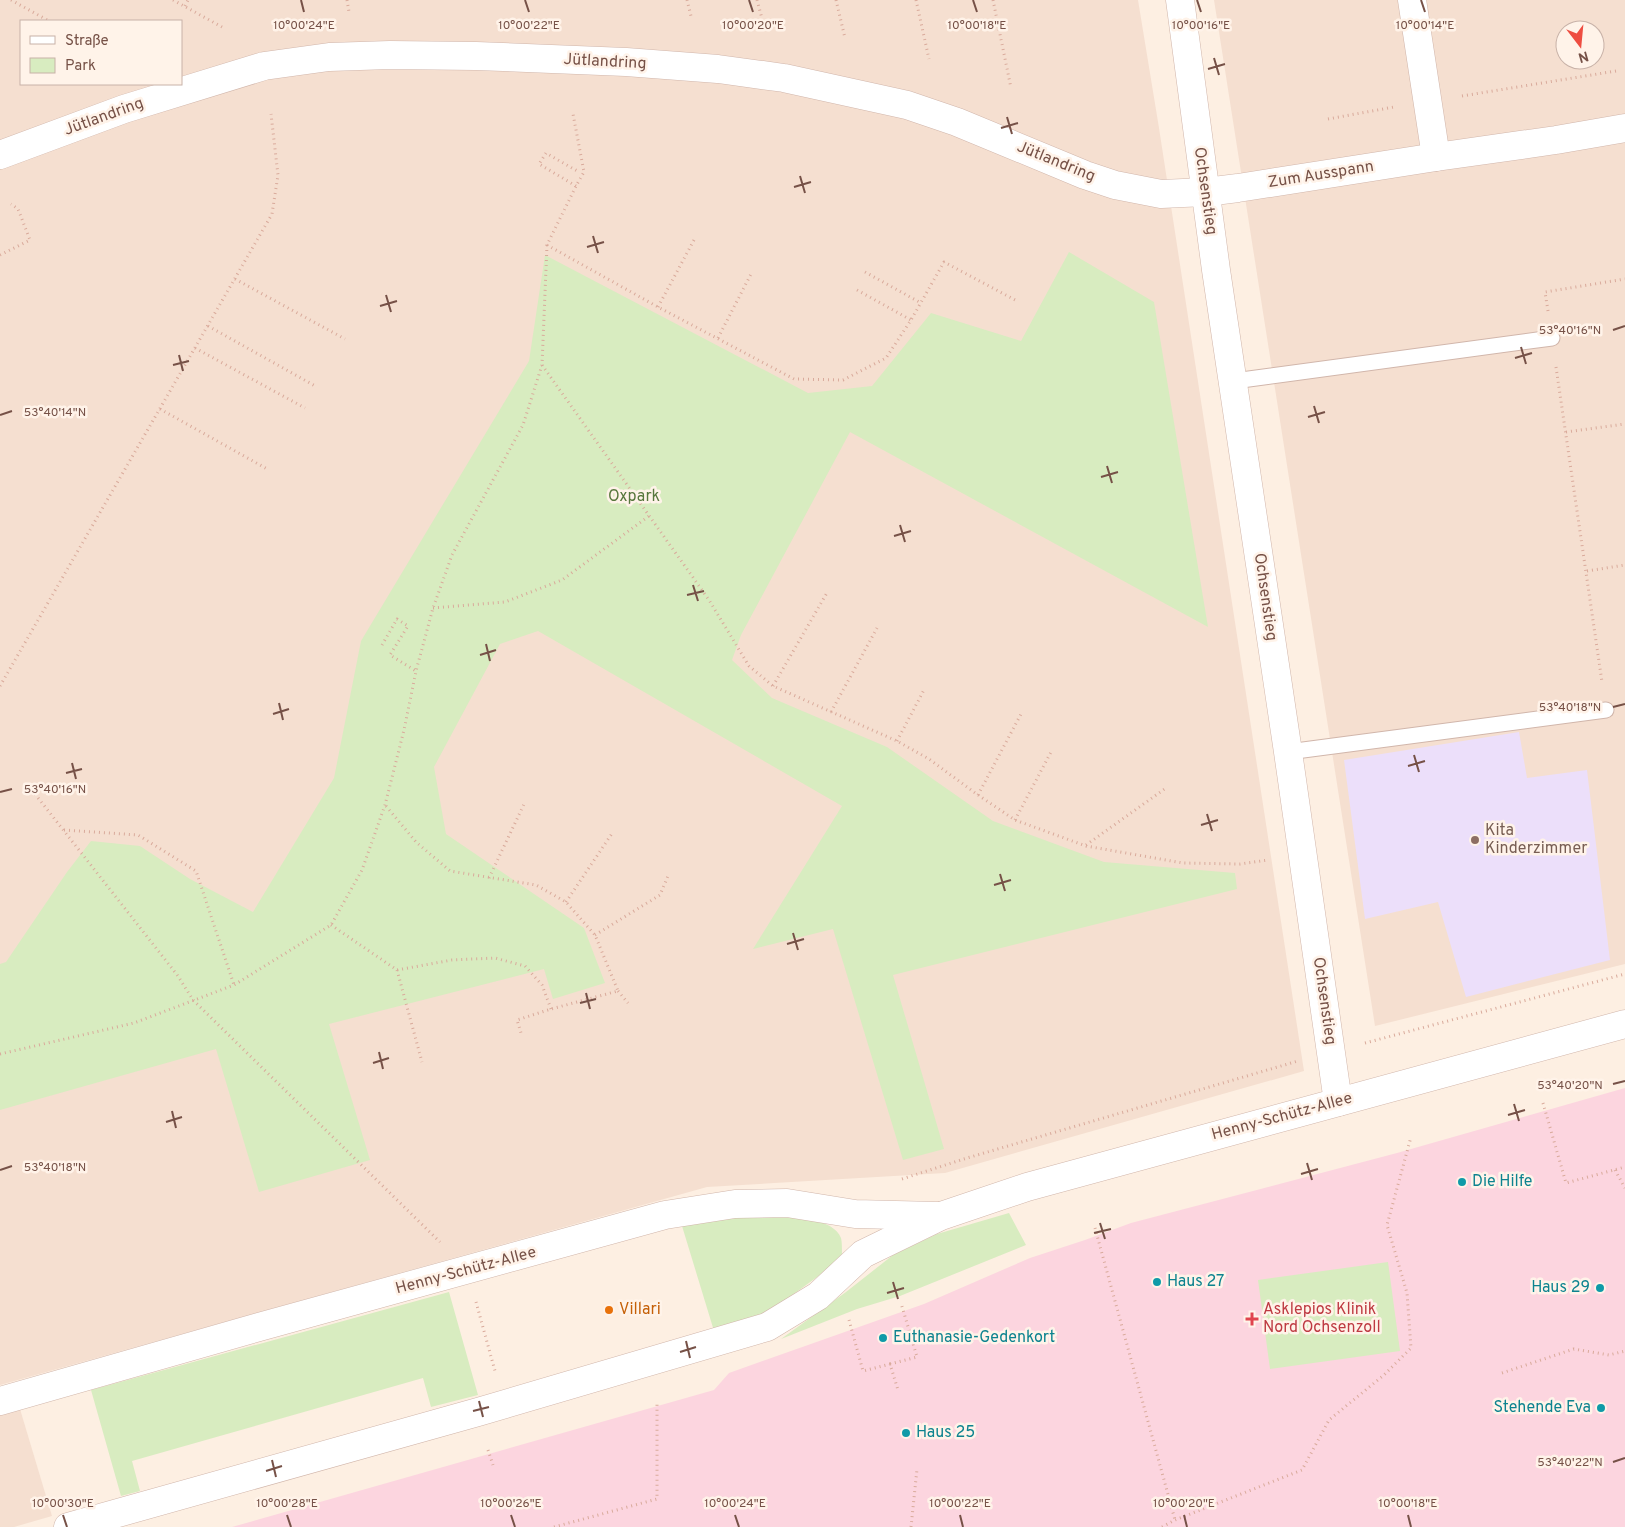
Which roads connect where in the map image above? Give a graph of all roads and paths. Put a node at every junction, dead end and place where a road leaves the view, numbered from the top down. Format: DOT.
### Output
graph roads {
  1 [pos="11,0"];
  2 [pos="173,0"];
  3 [pos="188,0"];
  4 [pos="347,0"];
  5 [pos="687,0"];
  6 [pos="757,0"];
  7 [pos="836,0"];
  8 [pos="916,0"];
  9 [pos="993,0"];
  10 [pos="1180,0"];
  11 [pos="1412,0"];
  12 [pos="184,6"];
  13 [pos="349,12"];
  14 [pos="691,16"];
  15 [pos="47,20"];
  16 [pos="764,26"];
  17 [pos="222,27"];
  18 [pos="845,38"];
  19 [pos="929,59"];
  20 [pos="1616,71"];
  21 [pos="1011,88"];
  22 [pos="1427,101"];
  23 [pos="271,114"];
  24 [pos="574,114"];
  25 [pos="1328,119"];
  26 [pos="1625,128"];
  27 [pos="0,155"];
  28 [pos="1436,157"];
  29 [pos="579,172"];
  30 [pos="576,186"];
  31 [pos="1206,192"];
  32 [pos="11,204"];
  33 [pos="694,240"];
  34 [pos="547,245"];
  35 [pos="0,255"];
  36 [pos="752,272"];
  37 [pos="865,272"];
  38 [pos="235,279"];
  39 [pos="1625,279"];
  40 [pos="857,290"];
  41 [pos="1017,301"];
  42 [pos="921,303"];
  43 [pos="658,307"];
  44 [pos="911,320"];
  45 [pos="208,326"];
  46 [pos="718,338"];
  47 [pos="1552,338"];
  48 [pos="345,340"];
  49 [pos="195,348"];
  50 [pos="542,365"];
  51 [pos="1234,381"];
  52 [pos="317,387"];
  53 [pos="305,408"];
  54 [pos="160,409"];
  55 [pos="1625,424"];
  56 [pos="1566,432"];
  57 [pos="269,470"];
  58 [pos="649,516"];
  59 [pos="1625,565"];
  60 [pos="1587,572"];
  61 [pos="828,592"];
  62 [pos="433,608"];
  63 [pos="877,628"];
  64 [pos="382,645"];
  65 [pos="416,671"];
  66 [pos="0,686"];
  67 [pos="774,686"];
  68 [pos="926,688"];
  69 [pos="1606,710"];
  70 [pos="831,712"];
  71 [pos="1021,714"];
  72 [pos="896,741"];
  73 [pos="1051,752"];
  74 [pos="1288,752"];
  75 [pos="1166,788"];
  76 [pos="35,794"];
  77 [pos="978,795"];
  78 [pos="525,802"];
  79 [pos="385,805"];
  80 [pos="1015,820"];
  81 [pos="64,830"];
  82 [pos="613,832"];
  83 [pos="1086,846"];
  84 [pos="1303,855"];
  85 [pos="668,876"];
  86 [pos="489,878"];
  87 [pos="566,902"];
  88 [pos="331,925"];
  89 [pos="595,935"];
  90 [pos="397,970"];
  91 [pos="1625,974"];
  92 [pos="234,985"];
  93 [pos="618,991"];
  94 [pos="193,1000"];
  95 [pos="628,1003"];
  96 [pos="551,1009"];
  97 [pos="1625,1024"];
  98 [pos="521,1034"];
  99 [pos="1331,1052"];
  100 [pos="0,1054"];
  101 [pos="422,1062"];
  102 [pos="1338,1102"];
  103 [pos="1543,1103"];
  104 [pos="1411,1137"];
  105 [pos="1625,1167"];
  106 [pos="1615,1170"];
  107 [pos="894,1181"];
  108 [pos="1625,1188"];
  109 [pos="941,1216"];
  110 [pos="1094,1228"];
  111 [pos="470,1270"];
  112 [pos="475,1300"];
  113 [pos="901,1303"];
  114 [pos="849,1320"];
  115 [pos="1625,1350"];
  116 [pos="890,1364"];
  117 [pos="1502,1373"];
  118 [pos="898,1390"];
  119 [pos="0,1400"];
  120 [pos="657,1403"];
  121 [pos="504,1405"];
  122 [pos="488,1450"];
  123 [pos="493,1465"];
  124 [pos="917,1469"];
  125 [pos="1174,1520"];
  126 [pos="68,1527"];
  127 [pos="554,1527"];
  128 [pos="911,1527"];
  129 [pos="1162,1527"];
  1 -- 15 [label="path"];
  2 -- 12 [label="path"];
  3 -- 12 [label="path"];
  4 -- 13 [label="path"];
  5 -- 14 [label="path"];
  6 -- 16 [label="path"];
  7 -- 18 [label="path"];
  8 -- 19 [label="path"];
  9 -- 21 [label="path"];
  10 -- 31 [label="street, Ochsenstieg"];
  11 -- 22 [label="street"];
  12 -- 17 [label="path"];
  20 -- 22 [label="path"];
  22 -- 25 [label="path"];
  22 -- 28 [label="street"];
  23 -- 38 [label="path"];
  24 -- 30 [label="path"];
  26 -- 28 [label="street, Zum Ausspann"];
  27 -- 31 [label="street, Jütlandring"];
  28 -- 31 [label="street, Zum Ausspann"];
  29 -- 30 [label="path"];
  30 -- 34 [label="path"];
  31 -- 51 [label="street, Ochsenstieg"];
  32 -- 35 [label="path"];
  33 -- 43 [label="path"];
  34 -- 43 [label="path"];
  34 -- 50 [label="path"];
  36 -- 46 [label="path"];
  37 -- 42 [label="path"];
  38 -- 45 [label="path"];
  38 -- 48 [label="path"];
  39 -- 47 [label="path"];
  40 -- 44 [label="path"];
  41 -- 42 [label="path"];
  42 -- 44 [label="path"];
  43 -- 46 [label="path"];
  44 -- 46 [label="path"];
  45 -- 49 [label="path"];
  45 -- 52 [label="path"];
  47 -- 51 [label="lane"];
  47 -- 56 [label="path"];
  49 -- 53 [label="path"];
  49 -- 54 [label="path"];
  50 -- 58 [label="path"];
  50 -- 62 [label="path"];
  51 -- 74 [label="street, Ochsenstieg"];
  54 -- 57 [label="path"];
  54 -- 66 [label="path"];
  55 -- 56 [label="path"];
  56 -- 60 [label="path"];
  58 -- 62 [label="path"];
  58 -- 67 [label="path"];
  59 -- 60 [label="path"];
  60 -- 69 [label="path"];
  61 -- 67 [label="path"];
  62 -- 65 [label="path"];
  63 -- 70 [label="path"];
  64 -- 65 [label="path"];
  65 -- 79 [label="path"];
  67 -- 70 [label="path"];
  68 -- 72 [label="path"];
  69 -- 74 [label="lane"];
  70 -- 72 [label="path"];
  71 -- 77 [label="path"];
  72 -- 77 [label="path"];
  73 -- 80 [label="path"];
  74 -- 84 [label="street, Ochsenstieg"];
  75 -- 83 [label="path"];
  76 -- 81 [label="path"];
  77 -- 80 [label="path"];
  78 -- 86 [label="path"];
  79 -- 86 [label="path"];
  79 -- 88 [label="path"];
  80 -- 83 [label="path"];
  81 -- 92 [label="path"];
  81 -- 94 [label="path"];
  82 -- 87 [label="path"];
  83 -- 84 [label="path"];
  84 -- 99 [label="street, Ochsenstieg"];
  85 -- 89 [label="path"];
  86 -- 87 [label="path"];
  87 -- 89 [label="path"];
  88 -- 90 [label="path"];
  88 -- 92 [label="path"];
  89 -- 93 [label="path"];
  90 -- 96 [label="path"];
  90 -- 101 [label="path"];
  91 -- 99 [label="path"];
  92 -- 94 [label="path"];
  93 -- 95 [label="path"];
  93 -- 96 [label="path"];
  94 -- 100 [label="path"];
  94 -- 111 [label="path"];
  96 -- 98 [label="path"];
  97 -- 102 [label="street, Henny-Schütz-Allee"];
  99 -- 102 [label="street, Ochsenstieg"];
  99 -- 107 [label="path"];
  102 -- 109 [label="street, Henny-Schütz-Allee"];
  103 -- 106 [label="path"];
  104 -- 125 [label="path"];
  105 -- 106 [label="path"];
  106 -- 108 [label="path"];
  109 -- 111 [label="street, Henny-Schütz-Allee"];
  109 -- 121 [label="street, Henny-Schütz-Allee"];
  110 -- 125 [label="path"];
  111 -- 119 [label="street, Henny-Schütz-Allee"];
  112 -- 121 [label="path"];
  113 -- 116 [label="path"];
  114 -- 116 [label="path"];
  115 -- 117 [label="path"];
  116 -- 118 [label="path"];
  120 -- 127 [label="path"];
  121 -- 126 [label="street, Henny-Schütz-Allee"];
  122 -- 123 [label="path"];
  124 -- 128 [label="path"];
  125 -- 129 [label="path"];
}
